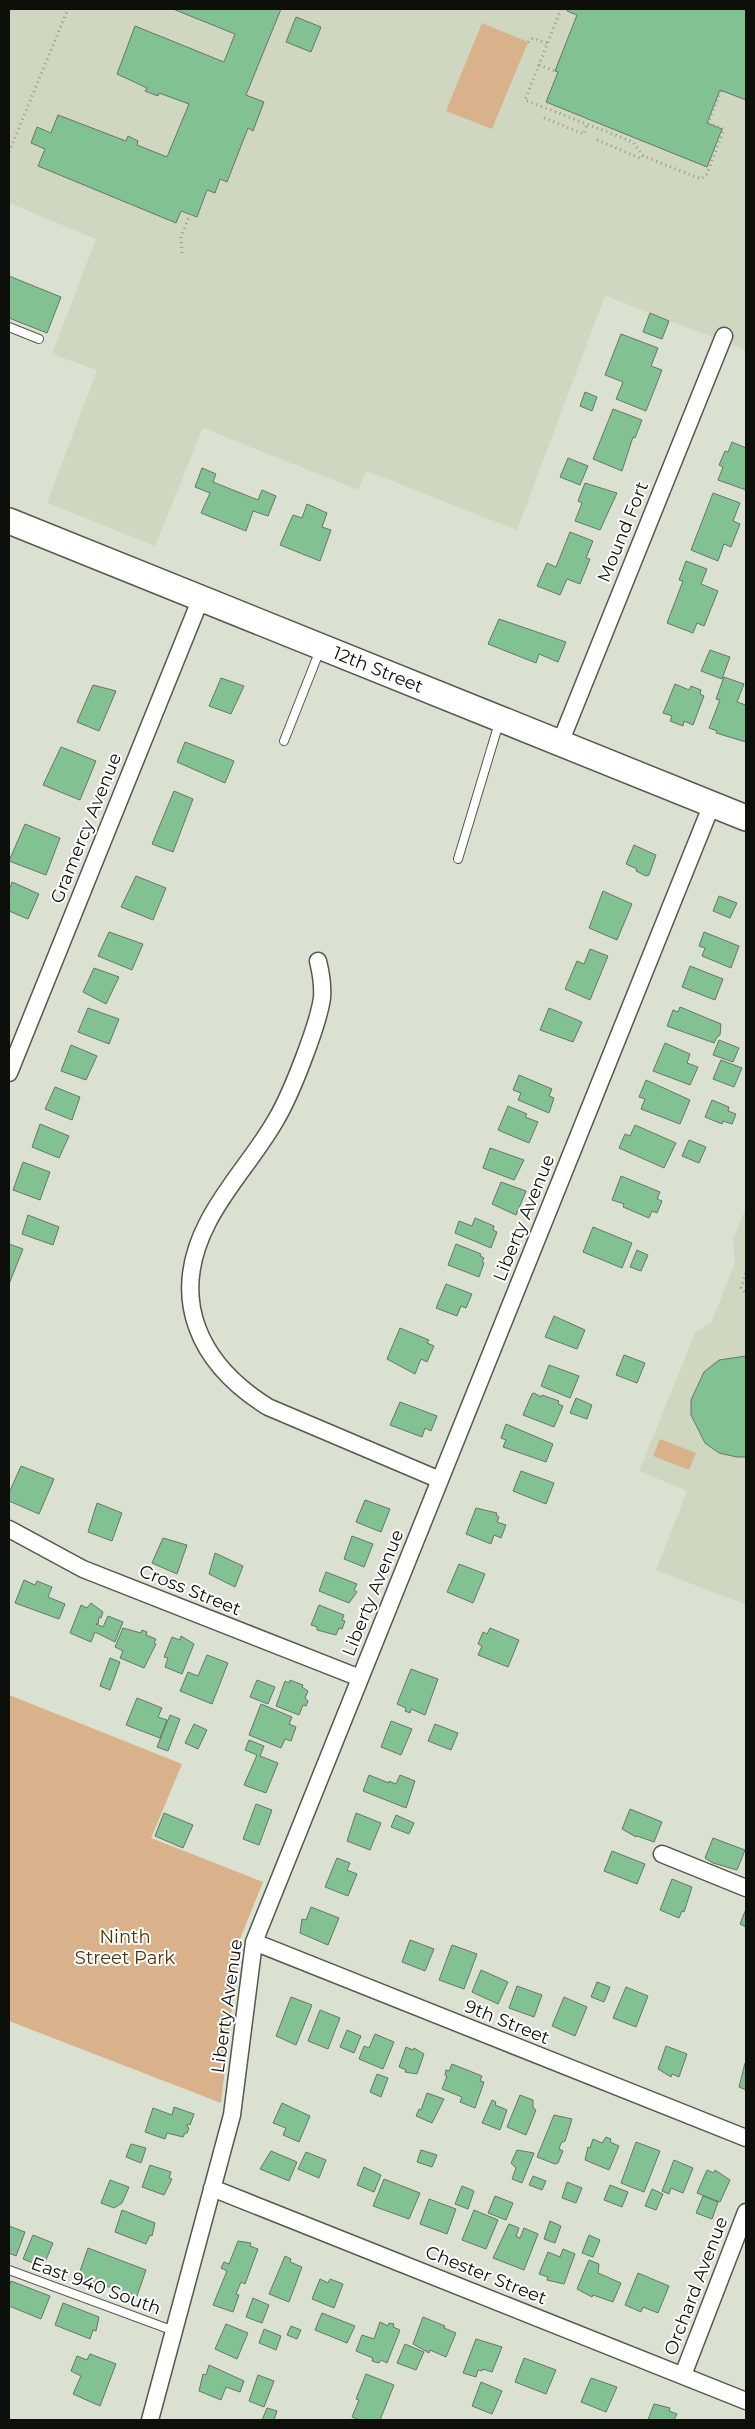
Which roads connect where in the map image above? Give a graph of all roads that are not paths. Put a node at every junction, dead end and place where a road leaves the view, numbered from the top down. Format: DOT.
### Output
graph roads {
  1 [pos="9,327"];
  2 [pos="724,336"];
  3 [pos="39,339"];
  4 [pos="9,521"];
  5 [pos="201,598"];
  6 [pos="321,647"];
  7 [pos="500,719"];
  8 [pos="284,741"];
  9 [pos="560,743"];
  10 [pos="712,804"];
  11 [pos="746,818"];
  12 [pos="458,859"];
  13 [pos="318,961"];
  14 [pos="9,1074"];
  15 [pos="440,1480"];
  16 [pos="9,1530"];
  17 [pos="360,1678"];
  18 [pos="662,1854"];
  19 [pos="746,1888"];
  20 [pos="254,1942"];
  21 [pos="746,2138"];
  22 [pos="212,2188"];
  23 [pos="746,2212"];
  24 [pos="9,2270"];
  25 [pos="174,2330"];
  26 [pos="683,2375"];
  27 [pos="746,2400"];
  28 [pos="150,2420"];
  1 -- 3 [label="lane"];
  2 -- 9 [label="street, Mound Fort"];
  4 -- 5 [label="main road, 12th Street"];
  5 -- 6 [label="main road, 12th Street"];
  5 -- 14 [label="street, Gramercy Avenue"];
  6 -- 7 [label="main road, 12th Street"];
  6 -- 8 [label="lane"];
  7 -- 9 [label="main road, 12th Street"];
  7 -- 12 [label="lane"];
  9 -- 10 [label="main road, 12th Street"];
  10 -- 11 [label="main road, 12th Street"];
  10 -- 15 [label="street, Liberty Avenue"];
  13 -- 15 [label="street"];
  15 -- 17 [label="street, Liberty Avenue"];
  16 -- 17 [label="street, Cross Street"];
  17 -- 20 [label="street, Liberty Avenue"];
  18 -- 19 [label="street"];
  20 -- 21 [label="street, 9th Street"];
  20 -- 22 [label="street, Liberty Avenue"];
  22 -- 25 [label="street, Liberty Avenue"];
  22 -- 26 [label="street, Chester Street"];
  23 -- 26 [label="street, Orchard Avenue"];
  24 -- 25 [label="lane, East 940 South"];
  25 -- 28 [label="street, Liberty Avenue"];
  26 -- 27 [label="street, Chester Street"];
}
